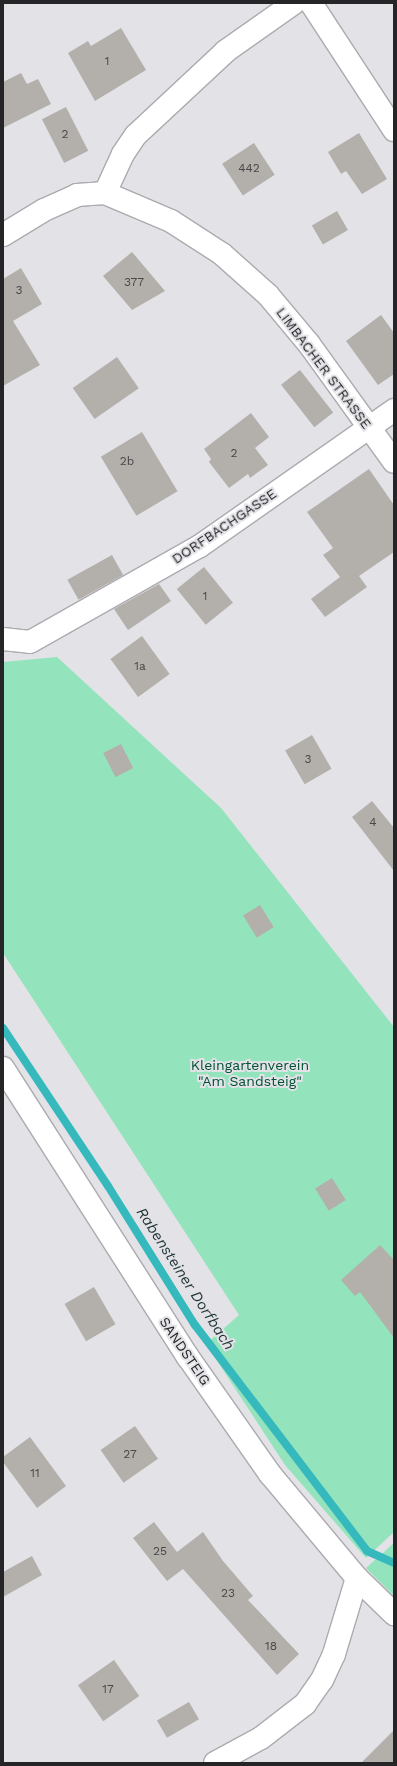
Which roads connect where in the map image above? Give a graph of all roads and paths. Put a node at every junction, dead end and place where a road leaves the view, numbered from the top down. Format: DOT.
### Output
graph roads {
  1 [pos="294,3"];
  2 [pos="311,3"];
  3 [pos="394,130"];
  4 [pos="105,193"];
  5 [pos="3,235"];
  6 [pos="394,410"];
  7 [pos="369,427"];
  8 [pos="394,462"];
  9 [pos="3,639"];
  10 [pos="3,1068"];
  11 [pos="357,1578"];
  12 [pos="394,1614"];
  13 [pos="214,1763"];
  1 -- 4 [label="street"];
  2 -- 3 [label="street"];
  4 -- 5 [label="street"];
  4 -- 7 [label="street, LIMBACHER STRASSE"];
  6 -- 7 [label="street, DORFBACHGASSE"];
  7 -- 8 [label="street, LIMBACHER STRASSE"];
  7 -- 9 [label="street, DORFBACHGASSE"];
  10 -- 11 [label="street, SANDSTEIG"];
  11 -- 12 [label="street, SANDSTEIG"];
  11 -- 13 [label="street"];
}
